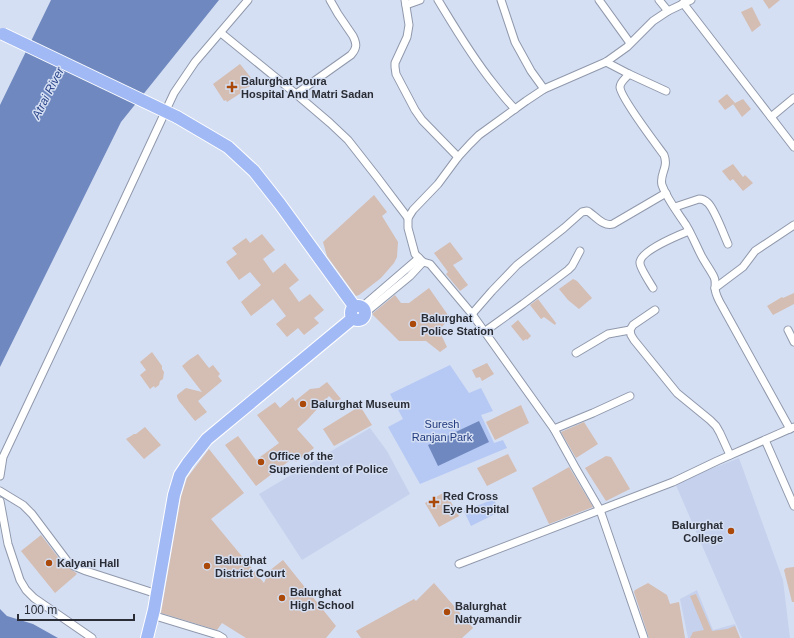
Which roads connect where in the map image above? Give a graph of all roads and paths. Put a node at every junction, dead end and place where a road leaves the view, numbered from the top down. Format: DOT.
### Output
graph roads {
  1 [pos="248,0"];
  2 [pos="330,0"];
  3 [pos="420,0"];
  4 [pos="438,0"];
  5 [pos="501,0"];
  6 [pos="599,0"];
  7 [pos="659,0"];
  8 [pos="690,0"];
  9 [pos="405,3"];
  10 [pos="683,3"];
  11 [pos="668,12"];
  12 [pos="2,33"];
  13 [pos="220,33"];
  14 [pos="630,43"];
  15 [pos="606,62"];
  16 [pos="629,74"];
  17 [pos="544,89"];
  18 [pos="666,91"];
  19 [pos="296,94"];
  20 [pos="794,98"];
  21 [pos="515,109"];
  22 [pos="772,117"];
  23 [pos="794,147"];
  24 [pos="458,157"];
  25 [pos="666,193"];
  26 [pos="675,207"];
  27 [pos="408,218"];
  28 [pos="794,225"];
  29 [pos="689,231"];
  30 [pos="728,244"];
  31 [pos="580,251"];
  32 [pos="421,260"];
  33 [pos="653,288"];
  34 [pos="715,288"];
  35 [pos="654,310"];
  36 [pos="359,311"];
  37 [pos="472,314"];
  38 [pos="630,330"];
  39 [pos="788,330"];
  40 [pos="484,332"];
  41 [pos="794,342"];
  42 [pos="576,354"];
  43 [pos="630,396"];
  44 [pos="792,428"];
  45 [pos="554,429"];
  46 [pos="765,440"];
  47 [pos="730,455"];
  48 [pos="0,476"];
  49 [pos="0,491"];
  50 [pos="0,501"];
  51 [pos="794,506"];
  52 [pos="600,510"];
  53 [pos="459,564"];
  54 [pos="156,594"];
  55 [pos="152,615"];
  56 [pos="92,638"];
  57 [pos="147,638"];
  58 [pos="223,638"];
  59 [pos="644,638"];
  1 -- 13 [label="street"];
  2 -- 19 [label="street"];
  3 -- 9 [label="street"];
  4 -- 21 [label="street"];
  5 -- 17 [label="street"];
  6 -- 14 [label="street"];
  7 -- 11 [label="street"];
  8 -- 10 [label="street"];
  9 -- 24 [label="street"];
  10 -- 11 [label="street"];
  10 -- 22 [label="street"];
  11 -- 14 [label="street"];
  12 -- 36 [label="main road, bridge"];
  13 -- 19 [label="street"];
  13 -- 48 [label="street"];
  14 -- 15 [label="street"];
  15 -- 16 [label="street"];
  15 -- 17 [label="street"];
  16 -- 18 [label="street"];
  16 -- 25 [label="street"];
  17 -- 21 [label="street"];
  19 -- 27 [label="street"];
  20 -- 22 [label="street"];
  21 -- 24 [label="street"];
  22 -- 23 [label="street"];
  24 -- 27 [label="street"];
  25 -- 26 [label="street"];
  25 -- 37 [label="street"];
  26 -- 29 [label="street"];
  26 -- 30 [label="street"];
  27 -- 32 [label="street"];
  28 -- 34 [label="street"];
  29 -- 33 [label="street"];
  29 -- 34 [label="street"];
  31 -- 40 [label="street"];
  32 -- 36 [label="street"];
  32 -- 37 [label="street"];
  34 -- 44 [label="street"];
  35 -- 38 [label="street"];
  36 -- 54 [label="main road"];
  37 -- 40 [label="street"];
  38 -- 42 [label="street"];
  38 -- 47 [label="street"];
  39 -- 41 [label="street"];
  40 -- 45 [label="street"];
  43 -- 45 [label="street"];
  44 -- 46 [label="street"];
  45 -- 52 [label="street"];
  46 -- 47 [label="street"];
  46 -- 51 [label="street"];
  47 -- 52 [label="street"];
  49 -- 54 [label="street"];
  50 -- 56 [label="street"];
  52 -- 53 [label="street"];
  52 -- 59 [label="street"];
  54 -- 55 [label="main road"];
  55 -- 57 [label="main road"];
  55 -- 58 [label="street"];
}
